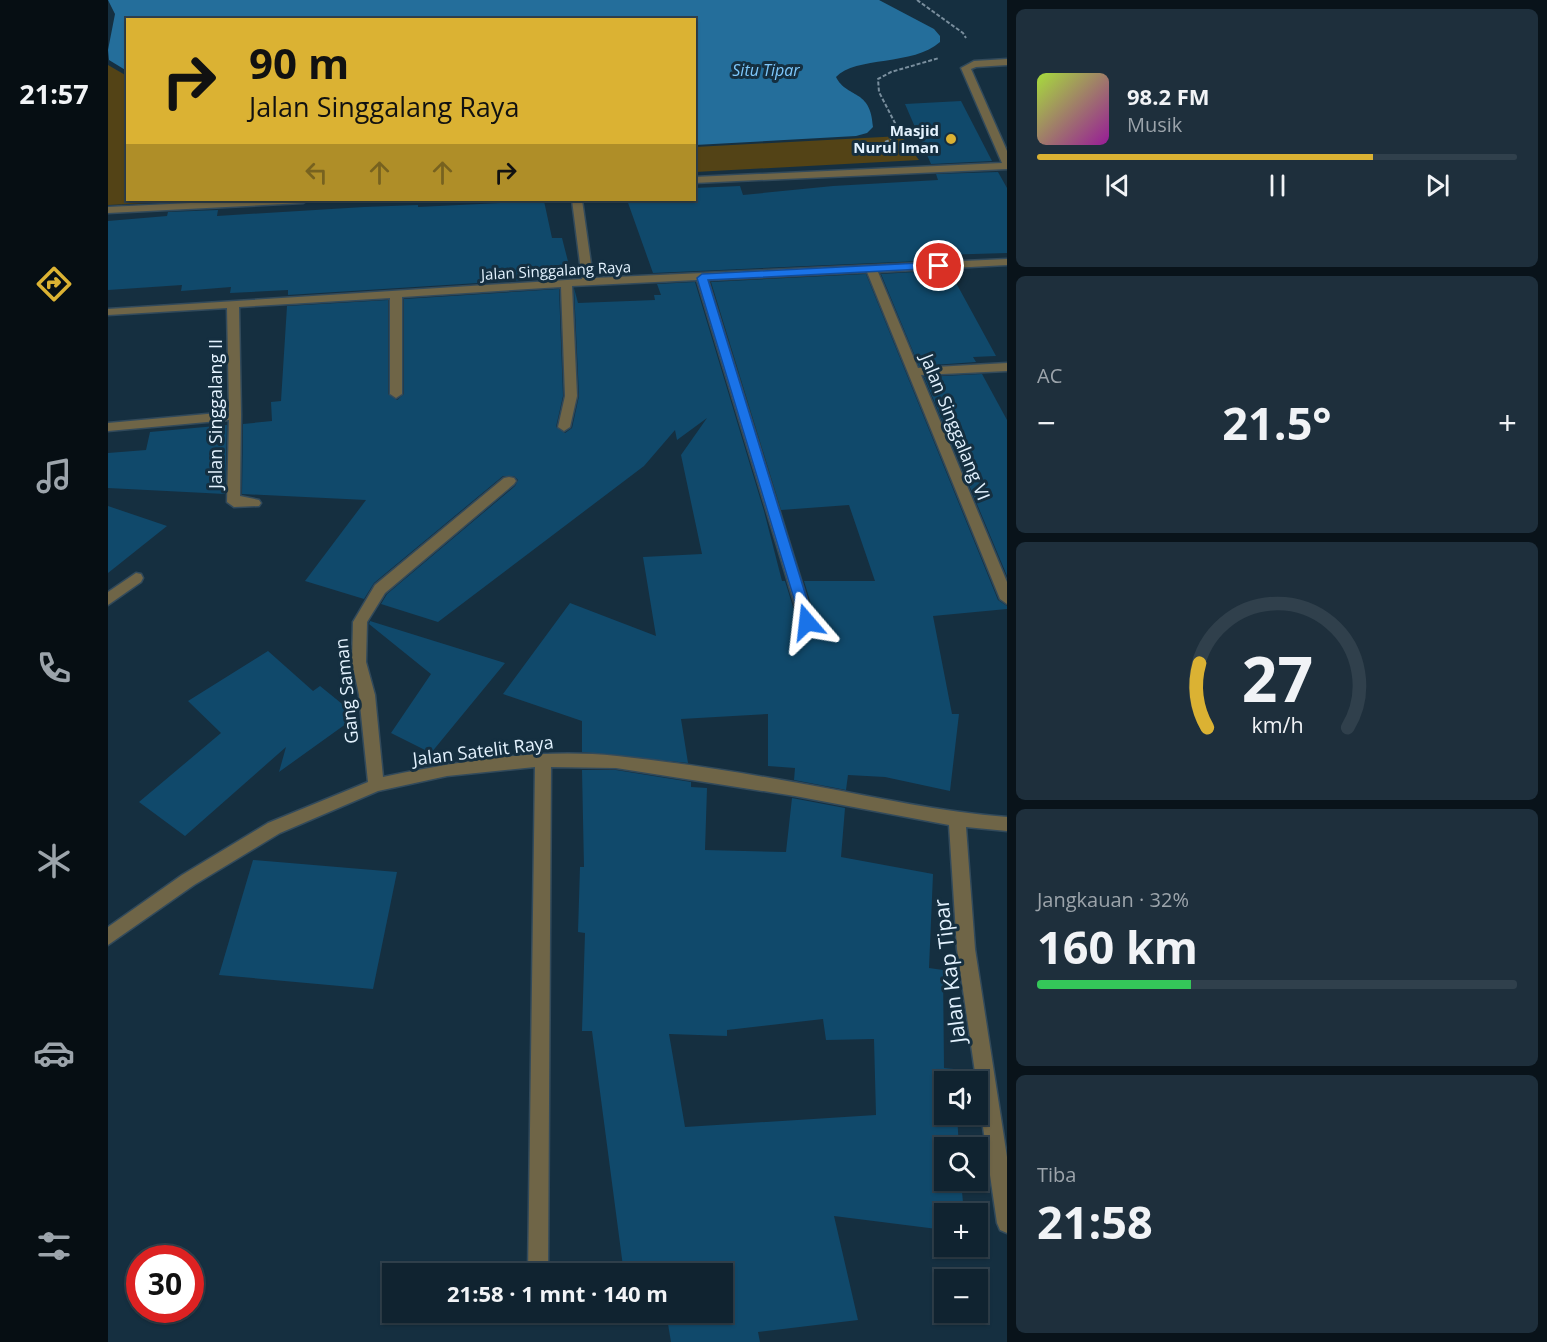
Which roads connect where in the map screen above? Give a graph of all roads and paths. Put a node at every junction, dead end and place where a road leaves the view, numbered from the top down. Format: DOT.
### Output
graph roads {
  1 [pos="917,0"];
  2 [pos="968,42"];
  3 [pos="939,58"];
  4 [pos="1007,62"];
  5 [pos="1003,141"];
  6 [pos="881,145"];
  7 [pos="1007,164"];
  8 [pos="696,180"];
  9 [pos="284,201"];
  10 [pos="577,201"];
  11 [pos="108,210"];
  12 [pos="1007,262"];
  13 [pos="871,269"];
  14 [pos="702,278"];
  15 [pos="588,282"];
  16 [pos="566,283"];
  17 [pos="396,296"];
  18 [pos="233,306"];
  19 [pos="108,312"];
  20 [pos="1007,367"];
  21 [pos="913,372"];
  22 [pos="396,394"];
  23 [pos="235,415"];
  24 [pos="108,427"];
  25 [pos="564,427"];
  26 [pos="509,481"];
  27 [pos="254,503"];
  28 [pos="136,578"];
  29 [pos="1007,599"];
  30 [pos="108,600"];
  31 [pos="807,622"];
  32 [pos="543,760"];
  33 [pos="376,785"];
  34 [pos="957,820"];
  35 [pos="1007,824"];
  36 [pos="108,937"];
  37 [pos="1007,1223"];
  38 [pos="538,1263"];
  1 -- 2 [label="path"];
  3 -- 6 [label="path"];
  4 -- 5 [label="street"];
  5 -- 7 [label="street"];
  7 -- 8 [label="street"];
  9 -- 11 [label="street"];
  10 -- 15 [label="street"];
  12 -- 13 [label="street, Jalan Singgalang Raya"];
  13 -- 14 [label="street, Jalan Singgalang Raya"];
  13 -- 21 [label="street, Jalan Singgalang VI"];
  14 -- 15 [label="street, Jalan Singgalang Raya"];
  14 -- 31 [label="street"];
  15 -- 16 [label="street, Jalan Singgalang Raya"];
  16 -- 17 [label="street, Jalan Singgalang Raya"];
  16 -- 25 [label="street"];
  17 -- 18 [label="street, Jalan Singgalang Raya"];
  17 -- 22 [label="street"];
  18 -- 19 [label="street, Jalan Singgalang Raya"];
  18 -- 23 [label="street, Jalan Singgalang II"];
  20 -- 21 [label="street"];
  21 -- 29 [label="street, Jalan Singgalang VI"];
  23 -- 24 [label="street"];
  23 -- 27 [label="street, Jalan Singgalang II"];
  26 -- 33 [label="street, Gang Saman"];
  28 -- 30 [label="street"];
  32 -- 33 [label="street, Jalan Satelit Raya"];
  32 -- 34 [label="street, Jalan Satelit Raya"];
  32 -- 38 [label="street"];
  33 -- 36 [label="street, Jalan Satelit Raya"];
  34 -- 35 [label="street, Jalan Satelit Raya"];
  34 -- 37 [label="street, Jalan Kap Tipar"];
}
